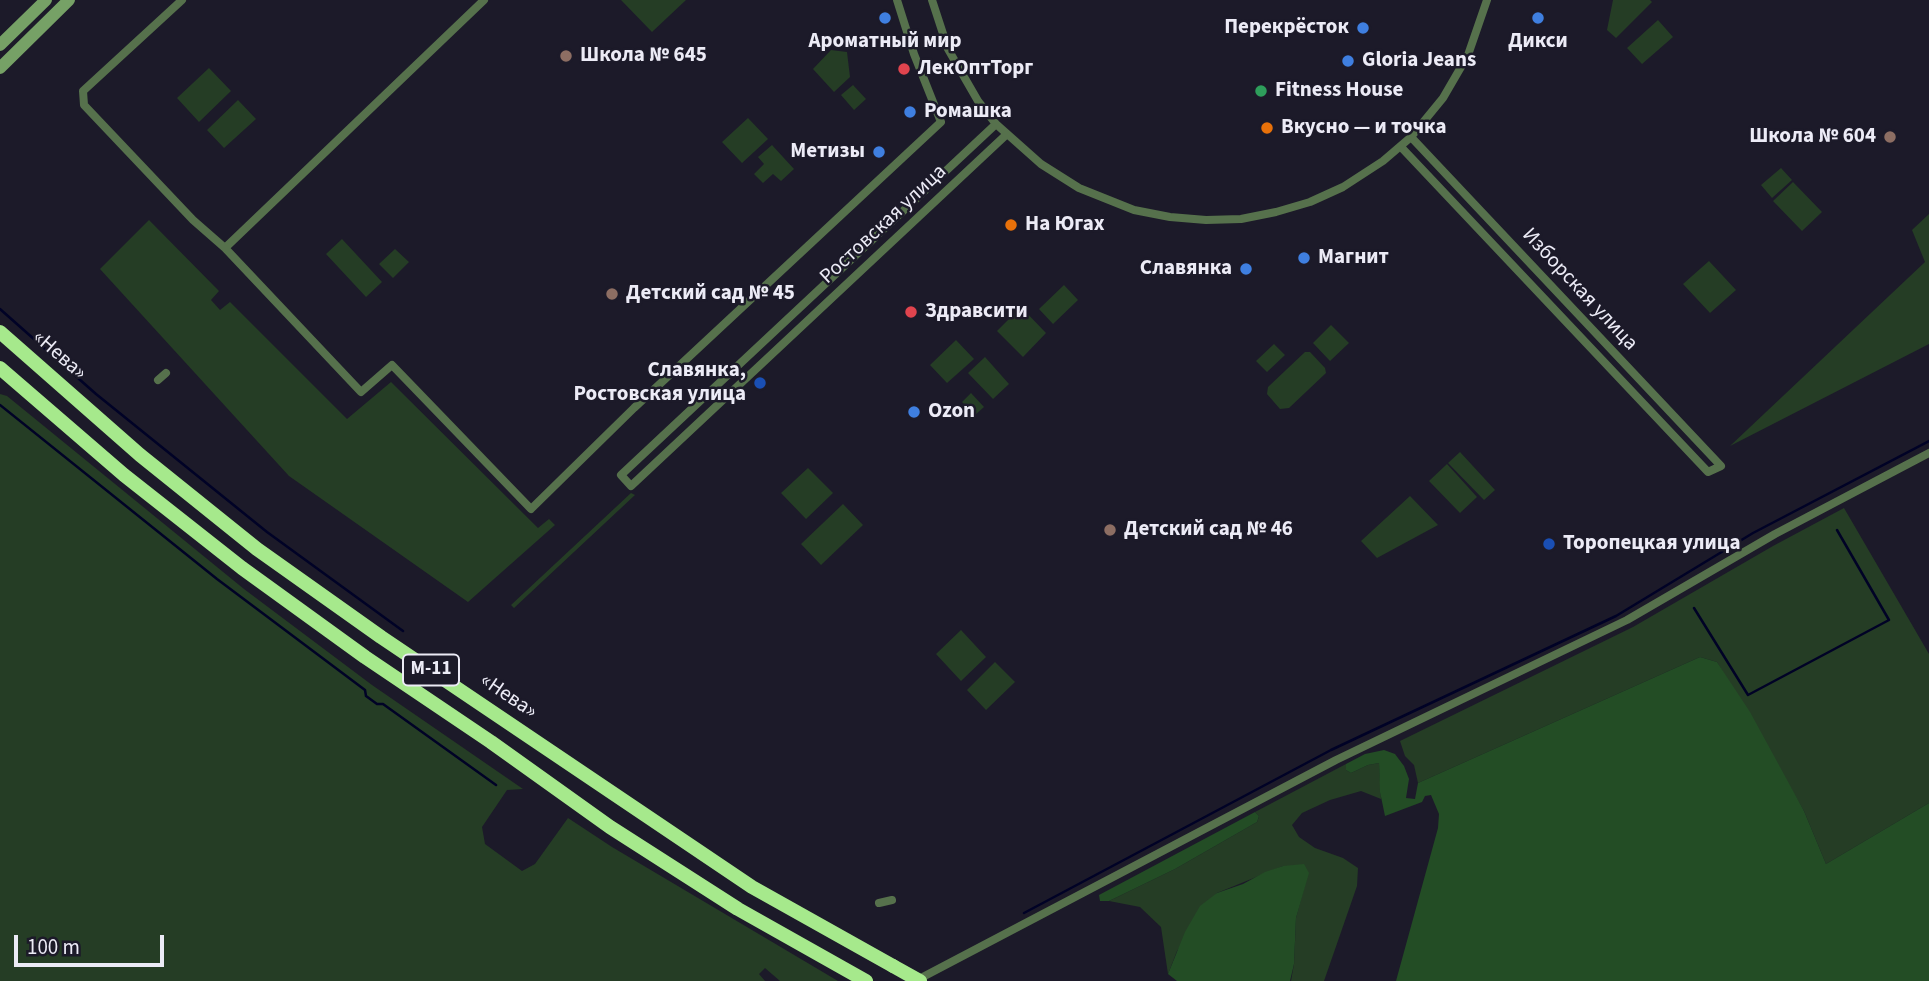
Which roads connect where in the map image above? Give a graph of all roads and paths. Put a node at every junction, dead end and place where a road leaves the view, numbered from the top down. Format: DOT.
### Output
graph roads {
  1 [pos="46,0"];
  2 [pos="69,0"];
  3 [pos="182,0"];
  4 [pos="484,0"];
  5 [pos="897,0"];
  6 [pos="932,0"];
  7 [pos="1487,0"];
  8 [pos="0,45"];
  9 [pos="0,68"];
  10 [pos="996,124"];
  11 [pos="1007,134"];
  12 [pos="1411,137"];
  13 [pos="1401,147"];
  14 [pos="225,248"];
  15 [pos="0,332"];
  16 [pos="0,368"];
  17 [pos="166,373"];
  18 [pos="158,380"];
  19 [pos="1929,453"];
  20 [pos="892,900"];
  21 [pos="879,903"];
  22 [pos="866,981"];
  23 [pos="917,981"];
  1 -- 8 [label="main road"];
  2 -- 9 [label="main road"];
  3 -- 14 [label="street"];
  4 -- 14 [label="street"];
  5 -- 14 [label="street"];
  6 -- 10 [label="street"];
  7 -- 12 [label="street"];
  10 -- 11 [label="street"];
  10 -- 11 [label="street, Ростовская улица"];
  11 -- 13 [label="street"];
  12 -- 13 [label="street"];
  12 -- 13 [label="street, Изборская улица"];
  15 -- 23 [label="highway, «Нева» / М-11, bridge"];
  16 -- 22 [label="highway, М-11"];
  17 -- 18 [label="street"];
  19 -- 23 [label="street"];
  20 -- 21 [label="street"];
}
